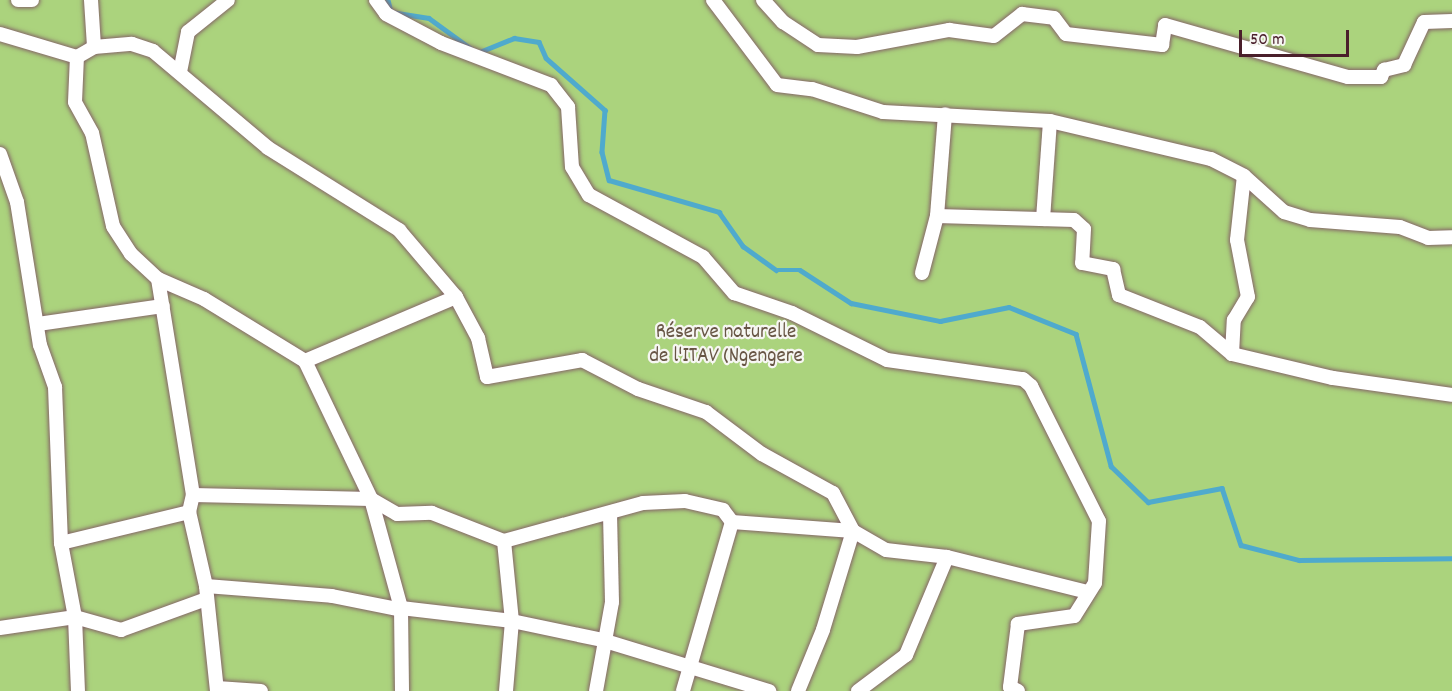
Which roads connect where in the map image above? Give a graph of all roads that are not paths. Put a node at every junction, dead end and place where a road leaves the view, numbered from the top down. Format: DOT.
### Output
graph roads {
  1 [pos="18,0"];
  2 [pos="32,0"];
  3 [pos="91,0"];
  4 [pos="228,0"];
  5 [pos="376,0"];
  6 [pos="713,0"];
  7 [pos="763,0"];
  8 [pos="1452,21"];
  9 [pos="0,34"];
  10 [pos="94,47"];
  11 [pos="77,57"];
  12 [pos="180,72"];
  13 [pos="945,114"];
  14 [pos="1050,122"];
  15 [pos="0,154"];
  16 [pos="1244,176"];
  17 [pos="937,216"];
  18 [pos="1043,219"];
  19 [pos="1452,237"];
  20 [pos="922,273"];
  21 [pos="158,279"];
  22 [pos="456,297"];
  23 [pos="163,306"];
  24 [pos="38,324"];
  25 [pos="1232,354"];
  26 [pos="305,361"];
  27 [pos="1452,395"];
  28 [pos="193,495"];
  29 [pos="371,499"];
  30 [pos="189,512"];
  31 [pos="610,514"];
  32 [pos="732,522"];
  33 [pos="853,531"];
  34 [pos="504,541"];
  35 [pos="61,543"];
  36 [pos="947,557"];
  37 [pos="206,592"];
  38 [pos="1087,592"];
  39 [pos="399,609"];
  40 [pos="75,617"];
  41 [pos="512,621"];
  42 [pos="0,628"];
  43 [pos="602,640"];
  44 [pos="691,664"];
  45 [pos="217,689"];
  46 [pos="78,691"];
  47 [pos="261,691"];
  48 [pos="402,691"];
  49 [pos="506,691"];
  50 [pos="596,691"];
  51 [pos="683,691"];
  52 [pos="769,691"];
  53 [pos="798,691"];
  54 [pos="858,691"];
  55 [pos="1018,691"];
  1 -- 2 [label="street"];
  3 -- 10 [label="street"];
  4 -- 12 [label="street"];
  5 -- 38 [label="street"];
  6 -- 13 [label="street"];
  7 -- 8 [label="street"];
  9 -- 11 [label="street"];
  10 -- 11 [label="street"];
  10 -- 12 [label="street"];
  11 -- 21 [label="street"];
  12 -- 22 [label="street"];
  13 -- 14 [label="street"];
  13 -- 17 [label="street"];
  14 -- 16 [label="street"];
  14 -- 18 [label="street"];
  15 -- 24 [label="street"];
  16 -- 19 [label="street"];
  16 -- 25 [label="street"];
  17 -- 18 [label="street"];
  17 -- 20 [label="street"];
  18 -- 25 [label="street"];
  21 -- 23 [label="street"];
  21 -- 26 [label="street"];
  22 -- 26 [label="street"];
  22 -- 33 [label="street"];
  23 -- 24 [label="street"];
  23 -- 28 [label="street"];
  24 -- 35 [label="street"];
  25 -- 27 [label="street"];
  26 -- 29 [label="street"];
  28 -- 29 [label="street"];
  28 -- 30 [label="street"];
  29 -- 34 [label="street"];
  29 -- 39 [label="street"];
  30 -- 35 [label="street"];
  30 -- 37 [label="street"];
  31 -- 32 [label="street"];
  31 -- 34 [label="street"];
  31 -- 43 [label="street"];
  32 -- 33 [label="street"];
  32 -- 44 [label="street"];
  33 -- 36 [label="street"];
  33 -- 53 [label="street"];
  34 -- 41 [label="street"];
  35 -- 40 [label="street"];
  36 -- 38 [label="street"];
  36 -- 54 [label="street"];
  37 -- 39 [label="street"];
  37 -- 40 [label="street"];
  37 -- 45 [label="street"];
  38 -- 55 [label="street"];
  39 -- 41 [label="street"];
  39 -- 48 [label="street"];
  40 -- 42 [label="street"];
  40 -- 46 [label="street"];
  41 -- 43 [label="street"];
  41 -- 49 [label="street"];
  43 -- 44 [label="street"];
  43 -- 50 [label="street"];
  44 -- 51 [label="street"];
  44 -- 52 [label="street"];
  45 -- 47 [label="street"];
}
